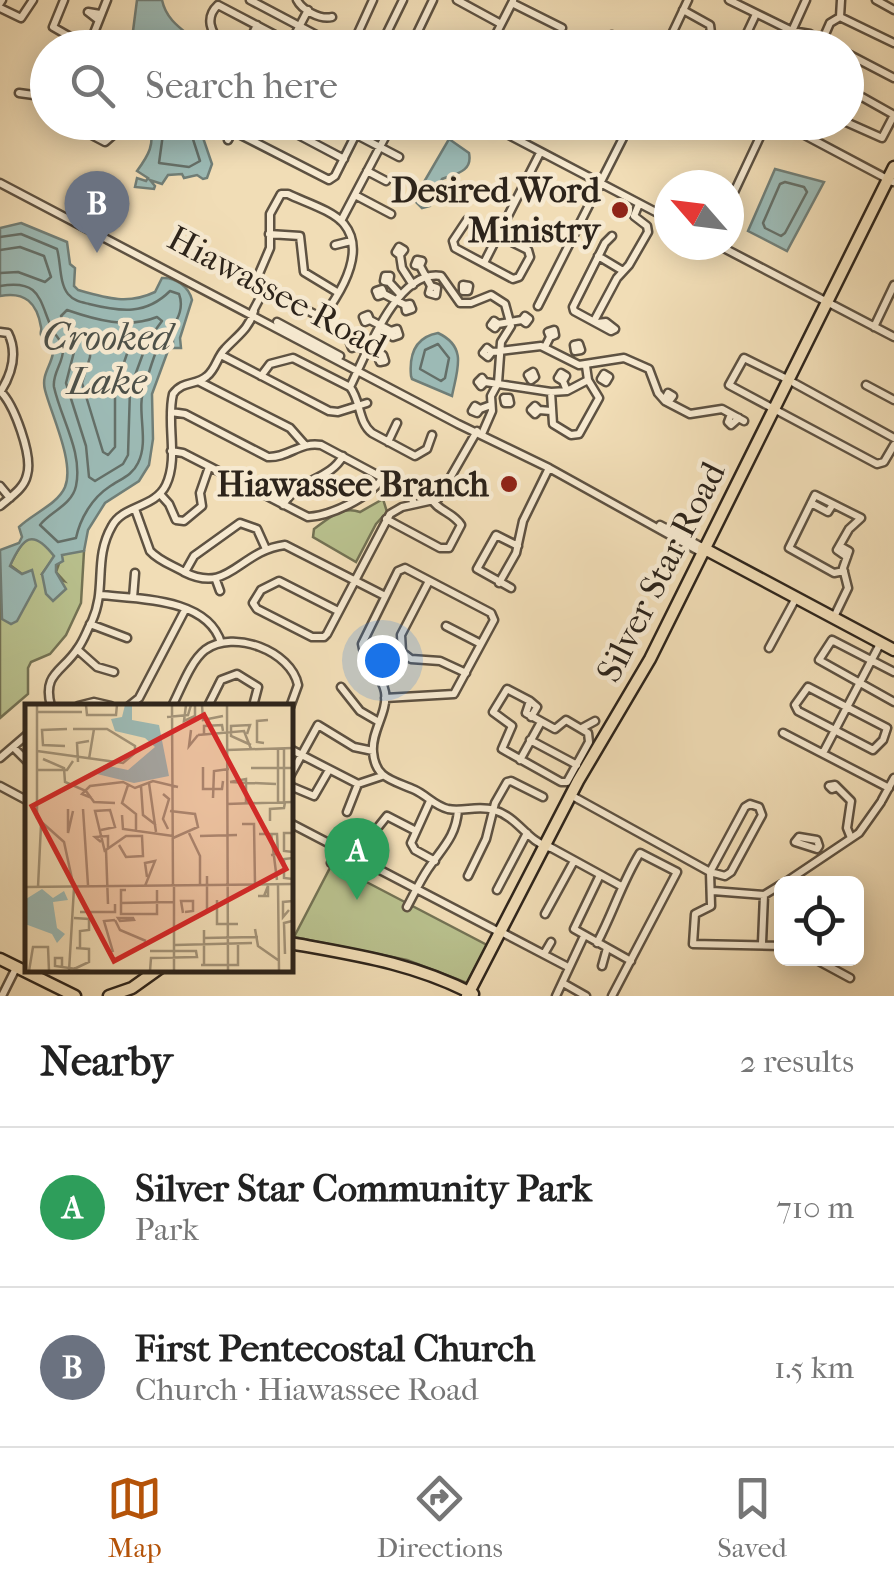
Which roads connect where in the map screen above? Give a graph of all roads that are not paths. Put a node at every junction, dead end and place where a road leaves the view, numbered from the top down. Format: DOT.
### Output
graph roads {
  1 [pos="33,0"];
  2 [pos="64,0"];
  3 [pos="107,0"];
  4 [pos="250,0"];
  5 [pos="296,0"];
  6 [pos="373,0"];
  7 [pos="403,0"];
  8 [pos="433,0"];
  9 [pos="457,0"];
  10 [pos="688,0"];
  11 [pos="729,0"];
  12 [pos="806,0"];
  13 [pos="841,0"];
  14 [pos="876,0"];
  15 [pos="512,1"];
  16 [pos="1,4"];
  17 [pos="308,10"];
  18 [pos="683,10"];
  19 [pos="894,10"];
  20 [pos="756,14"];
  21 [pos="332,17"];
  22 [pos="840,17"];
  23 [pos="501,24"];
  24 [pos="257,25"];
  25 [pos="300,26"];
  26 [pos="562,28"];
  27 [pos="58,30"];
  28 [pos="93,30"];
  29 [pos="212,30"];
  30 [pos="255,30"];
  31 [pos="265,30"];
  32 [pos="298,30"];
  33 [pos="307,30"];
  34 [pos="359,30"];
  35 [pos="388,30"];
  36 [pos="419,30"];
  37 [pos="498,30"];
  38 [pos="674,30"];
  39 [pos="711,30"];
  40 [pos="750,30"];
  41 [pos="790,30"];
  42 [pos="792,30"];
  43 [pos="827,30"];
  44 [pos="894,43"];
  45 [pos="864,62"];
  46 [pos="894,78"];
  47 [pos="20,94"];
  48 [pos="30,94"];
  49 [pos="864,97"];
  50 [pos="864,132"];
  51 [pos="259,140"];
  52 [pos="308,140"];
  53 [pos="354,140"];
  54 [pos="365,140"];
  55 [pos="384,140"];
  56 [pos="517,140"];
  57 [pos="621,140"];
  58 [pos="758,140"];
  59 [pos="815,140"];
  60 [pos="380,148"];
  61 [pos="540,153"];
  62 [pos="399,157"];
  63 [pos="344,159"];
  64 [pos="894,167"];
  65 [pos="744,170"];
  66 [pos="367,171"];
  67 [pos="892,180"];
  68 [pos="0,181"];
  69 [pos="386,181"];
  70 [pos="600,184"];
  71 [pos="354,195"];
  72 [pos="638,204"];
  73 [pos="654,212"];
  74 [pos="391,214"];
  75 [pos="340,221"];
  76 [pos="269,234"];
  77 [pos="499,234"];
  78 [pos="612,236"];
  79 [pos="859,240"];
  80 [pos="351,241"];
  81 [pos="335,245"];
  82 [pos="400,255"];
  83 [pos="598,256"];
  84 [pos="744,259"];
  85 [pos="484,263"];
  86 [pos="420,266"];
  87 [pos="851,269"];
  88 [pos="624,271"];
  89 [pos="426,277"];
  90 [pos="390,282"];
  91 [pos="894,285"];
  92 [pos="413,286"];
  93 [pos="431,286"];
  94 [pos="264,290"];
  95 [pos="463,291"];
  96 [pos="337,292"];
  97 [pos="384,294"];
  98 [pos="397,297"];
  99 [pos="455,298"];
  100 [pos="831,304"];
  101 [pos="405,306"];
  102 [pos="538,306"];
  103 [pos="253,312"];
  104 [pos="370,320"];
  105 [pos="522,320"];
  106 [pos="511,322"];
  107 [pos="498,324"];
  108 [pos="381,326"];
  109 [pos="874,327"];
  110 [pos="392,331"];
  111 [pos="0,332"];
  112 [pos="550,337"];
  113 [pos="894,338"];
  114 [pos="357,346"];
  115 [pos="545,347"];
  116 [pos="502,350"];
  117 [pos="575,351"];
  118 [pos="368,352"];
  119 [pos="492,352"];
  120 [pos="220,355"];
  121 [pos="378,357"];
  122 [pos="570,360"];
  123 [pos="586,366"];
  124 [pos="359,369"];
  125 [pos="262,376"];
  126 [pos="601,379"];
  127 [pos="198,381"];
  128 [pos="564,381"];
  129 [pos="589,381"];
  130 [pos="792,381"];
  131 [pos="485,382"];
  132 [pos="866,385"];
  133 [pos="350,387"];
  134 [pos="496,387"];
  135 [pos="0,391"];
  136 [pos="566,391"];
  137 [pos="551,392"];
  138 [pos="504,398"];
  139 [pos="894,400"];
  140 [pos="363,405"];
  141 [pos="491,406"];
  142 [pos="480,408"];
  143 [pos="539,410"];
  144 [pos="551,411"];
  145 [pos="171,412"];
  146 [pos="776,412"];
  147 [pos="738,417"];
  148 [pos="398,423"];
  149 [pos="477,431"];
  150 [pos="432,435"];
  151 [pos="388,442"];
  152 [pos="305,445"];
  153 [pos="893,445"];
  154 [pos="171,451"];
  155 [pos="343,456"];
  156 [pos="209,467"];
  157 [pos="551,469"];
  158 [pos="742,472"];
  159 [pos="382,478"];
  160 [pos="0,486"];
  161 [pos="160,494"];
  162 [pos="738,494"];
  163 [pos="10,498"];
  164 [pos="431,499"];
  165 [pos="414,504"];
  166 [pos="0,506"];
  167 [pos="284,506"];
  168 [pos="135,509"];
  169 [pos="386,520"];
  170 [pos="517,549"];
  171 [pos="266,550"];
  172 [pos="705,552"];
  173 [pos="527,559"];
  174 [pos="184,572"];
  175 [pos="844,572"];
  176 [pos="134,573"];
  177 [pos="216,580"];
  178 [pos="355,580"];
  179 [pos="429,581"];
  180 [pos="499,583"];
  181 [pos="511,588"];
  182 [pos="220,591"];
  183 [pos="101,595"];
  184 [pos="385,596"];
  185 [pos="133,598"];
  186 [pos="796,598"];
  187 [pos="185,610"];
  188 [pos="338,612"];
  189 [pos="832,617"];
  190 [pos="90,624"];
  191 [pos="446,626"];
  192 [pos="127,638"];
  193 [pos="880,642"];
  194 [pos="221,643"];
  195 [pos="481,644"];
  196 [pos="769,648"];
  197 [pos="78,650"];
  198 [pos="894,650"];
  199 [pos="871,660"];
  200 [pos="114,672"];
  201 [pos="894,672"];
  202 [pos="466,673"];
  203 [pos="859,684"];
  204 [pos="341,687"];
  205 [pos="385,698"];
  206 [pos="894,702"];
  207 [pos="51,704"];
  208 [pos="132,704"];
  209 [pos="173,704"];
  210 [pos="209,704"];
  211 [pos="254,704"];
  212 [pos="292,704"];
  213 [pos="628,704"];
  214 [pos="847,706"];
  215 [pos="379,722"];
  216 [pos="540,722"];
  217 [pos="835,730"];
  218 [pos="784,733"];
  219 [pos="25,736"];
  220 [pos="530,740"];
  221 [pos="12,747"];
  222 [pos="292,750"];
  223 [pos="373,751"];
  224 [pos="823,753"];
  225 [pos="301,755"];
  226 [pos="0,758"];
  227 [pos="25,759"];
  228 [pos="520,760"];
  229 [pos="577,765"];
  230 [pos="591,765"];
  231 [pos="328,770"];
  232 [pos="292,772"];
  233 [pos="382,776"];
  234 [pos="894,778"];
  235 [pos="358,784"];
  236 [pos="0,786"];
  237 [pos="292,787"];
  238 [pos="835,788"];
  239 [pos="889,788"];
  240 [pos="542,798"];
  241 [pos="576,798"];
  242 [pos="25,799"];
  243 [pos="430,801"];
  244 [pos="492,809"];
  245 [pos="458,810"];
  246 [pos="346,812"];
  247 [pos="292,823"];
  248 [pos="379,826"];
  249 [pos="416,830"];
  250 [pos="347,833"];
  251 [pos="528,835"];
  252 [pos="852,838"];
  253 [pos="546,846"];
  254 [pos="339,848"];
  255 [pos="817,849"];
  256 [pos="822,857"];
  257 [pos="434,861"];
  258 [pos="574,862"];
  259 [pos="331,863"];
  260 [pos="710,872"];
  261 [pos="600,875"];
  262 [pos="468,876"];
  263 [pos="794,876"];
  264 [pos="621,886"];
  265 [pos="417,889"];
  266 [pos="774,889"];
  267 [pos="496,890"];
  268 [pos="713,891"];
  269 [pos="764,895"];
  270 [pos="650,897"];
  271 [pos="662,903"];
  272 [pos="407,906"];
  273 [pos="544,914"];
  274 [pos="635,930"];
  275 [pos="502,933"];
  276 [pos="644,935"];
  277 [pos="584,936"];
  278 [pos="551,942"];
  279 [pos="597,942"];
  280 [pos="762,943"];
  281 [pos="292,945"];
  282 [pos="774,945"];
  283 [pos="607,948"];
  284 [pos="544,954"];
  285 [pos="631,961"];
  286 [pos="0,962"];
  287 [pos="602,966"];
  288 [pos="828,966"];
  289 [pos="568,967"];
  290 [pos="15,970"];
  291 [pos="156,971"];
  292 [pos="163,971"];
  293 [pos="850,978"];
  294 [pos="563,984"];
  295 [pos="471,995"];
  296 [pos="2,996"];
  297 [pos="62,996"];
  298 [pos="75,996"];
  299 [pos="109,996"];
  300 [pos="125,996"];
  301 [pos="556,996"];
  302 [pos="586,996"];
  303 [pos="612,996"];
  1 -- 16 [label="street"];
  2 -- 27 [label="street"];
  3 -- 28 [label="street"];
  4 -- 25 [label="street"];
  5 -- 17 [label="street"];
  6 -- 34 [label="street"];
  7 -- 35 [label="street"];
  8 -- 36 [label="street"];
  9 -- 23 [label="street"];
  10 -- 18 [label="street"];
  11 -- 20 [label="street"];
  12 -- 42 [label="street"];
  13 -- 22 [label="street"];
  14 -- 19 [label="street"];
  15 -- 23 [label="street"];
  15 -- 26 [label="street"];
  17 -- 21 [label="street"];
  17 -- 25 [label="street"];
  18 -- 38 [label="street"];
  18 -- 39 [label="street"];
  20 -- 40 [label="street"];
  20 -- 41 [label="street"];
  22 -- 43 [label="street"];
  22 -- 44 [label="street"];
  23 -- 37 [label="street"];
  24 -- 29 [label="street"];
  24 -- 30 [label="street"];
  24 -- 31 [label="street"];
  25 -- 32 [label="street"];
  25 -- 33 [label="street"];
  45 -- 46 [label="street"];
  47 -- 48 [label="street"];
  49 -- 50 [label="street"];
  51 -- 63 [label="street"];
  52 -- 63 [label="street"];
  53 -- 63 [label="street"];
  54 -- 60 [label="street"];
  55 -- 60 [label="street"];
  56 -- 61 [label="street"];
  57 -- 70 [label="street"];
  58 -- 65 [label="street"];
  59 -- 67 [label="street"];
  60 -- 62 [label="street"];
  60 -- 66 [label="street"];
  61 -- 70 [label="street"];
  61 -- 77 [label="street"];
  64 -- 67 [label="main road, Silver Star Road"];
  66 -- 69 [label="street"];
  66 -- 71 [label="street"];
  67 -- 79 [label="main road, Silver Star Road"];
  67 -- 87 [label="main road, Silver Star Road"];
  68 -- 103 [label="street, Hiawassee Road"];
  70 -- 72 [label="street"];
  70 -- 102 [label="street"];
  71 -- 74 [label="street"];
  71 -- 75 [label="street"];
  72 -- 73 [label="street"];
  72 -- 88 [label="street"];
  75 -- 76 [label="street"];
  75 -- 80 [label="street"];
  76 -- 94 [label="street"];
  76 -- 96 [label="street"];
  77 -- 85 [label="street"];
  77 -- 85 [label="street"];
  77 -- 85 [label="street"];
  78 -- 83 [label="street"];
  79 -- 87 [label="main road"];
  79 -- 100 [label="main road, Silver Star Road"];
  80 -- 81 [label="street"];
  80 -- 96 [label="street"];
  82 -- 92 [label="street"];
  83 -- 88 [label="street"];
  83 -- 88 [label="street"];
  84 -- 100 [label="street"];
  86 -- 89 [label="street"];
  87 -- 100 [label="main road, Silver Star Road"];
  89 -- 92 [label="street"];
  89 -- 93 [label="street"];
  89 -- 99 [label="street"];
  90 -- 98 [label="street"];
  91 -- 109 [label="street"];
  92 -- 98 [label="street"];
  94 -- 96 [label="street"];
  94 -- 103 [label="street"];
  95 -- 99 [label="street"];
  97 -- 98 [label="street"];
  98 -- 101 [label="street"];
  98 -- 108 [label="street"];
  99 -- 106 [label="street"];
  100 -- 109 [label="street"];
  100 -- 130 [label="main road, Silver Star Road"];
  103 -- 120 [label="street"];
  103 -- 124 [label="street, Hiawassee Road"];
  104 -- 108 [label="street"];
  105 -- 106 [label="street"];
  106 -- 107 [label="street"];
  106 -- 116 [label="street"];
  108 -- 110 [label="street"];
  108 -- 118 [label="street"];
  109 -- 113 [label="street"];
  111 -- 135 [label="street"];
  112 -- 115 [label="street"];
  114 -- 118 [label="street"];
  115 -- 116 [label="street"];
  115 -- 122 [label="street"];
  116 -- 119 [label="street"];
  116 -- 134 [label="street"];
  117 -- 122 [label="street"];
  118 -- 121 [label="street"];
  118 -- 124 [label="street"];
  120 -- 125 [label="street"];
  120 -- 127 [label="street"];
  122 -- 123 [label="street"];
  123 -- 129 [label="street"];
  123 -- 147 [label="street"];
  124 -- 133 [label="street"];
  124 -- 149 [label="street, Hiawassee Road"];
  125 -- 133 [label="street"];
  125 -- 140 [label="street"];
  126 -- 129 [label="street"];
  127 -- 145 [label="street"];
  127 -- 152 [label="street"];
  128 -- 136 [label="street"];
  129 -- 136 [label="street"];
  129 -- 144 [label="street"];
  130 -- 146 [label="main road, Silver Star Road"];
  130 -- 146 [label="street"];
  130 -- 153 [label="street"];
  131 -- 134 [label="street"];
  132 -- 139 [label="street"];
  133 -- 140 [label="street"];
  134 -- 137 [label="street"];
  134 -- 138 [label="street"];
  134 -- 141 [label="street"];
  135 -- 163 [label="street"];
  136 -- 137 [label="street"];
  137 -- 144 [label="street"];
  140 -- 151 [label="street"];
  141 -- 142 [label="street"];
  141 -- 149 [label="street"];
  143 -- 144 [label="street"];
  145 -- 152 [label="street"];
  145 -- 154 [label="street"];
  146 -- 153 [label="street"];
  146 -- 158 [label="main road, Silver Star Road"];
  146 -- 162 [label="main road, Silver Star Road"];
  148 -- 151 [label="street"];
  149 -- 157 [label="street, Hiawassee Road"];
  149 -- 164 [label="street"];
  150 -- 151 [label="street"];
  152 -- 155 [label="street"];
  154 -- 156 [label="street"];
  154 -- 161 [label="street"];
  155 -- 159 [label="street"];
  155 -- 167 [label="street"];
  156 -- 161 [label="street"];
  156 -- 167 [label="street"];
  157 -- 170 [label="street"];
  157 -- 172 [label="street, Hiawassee Road"];
  158 -- 162 [label="main road"];
  158 -- 172 [label="main road, Silver Star Road"];
  159 -- 165 [label="street"];
  159 -- 167 [label="street"];
  160 -- 163 [label="street"];
  161 -- 168 [label="street"];
  162 -- 172 [label="main road, Silver Star Road"];
  163 -- 166 [label="street"];
  164 -- 165 [label="street"];
  164 -- 169 [label="street"];
  165 -- 169 [label="street"];
  168 -- 174 [label="street"];
  168 -- 183 [label="street"];
  169 -- 178 [label="street"];
  170 -- 173 [label="street"];
  170 -- 180 [label="street"];
  170 -- 180 [label="street"];
  171 -- 174 [label="street"];
  171 -- 177 [label="street"];
  171 -- 178 [label="street"];
  172 -- 186 [label="main road, Hiawassee Road"];
  172 -- 213 [label="main road, Silver Star Road"];
  172 -- 213 [label="main road, Silver Star Road"];
  174 -- 177 [label="street"];
  175 -- 175 [label="street"];
  175 -- 189 [label="street"];
  176 -- 185 [label="street"];
  177 -- 182 [label="street"];
  178 -- 184 [label="street"];
  178 -- 188 [label="street"];
  179 -- 184 [label="street"];
  179 -- 195 [label="street"];
  179 -- 202 [label="street"];
  180 -- 181 [label="street"];
  183 -- 185 [label="street"];
  183 -- 190 [label="street"];
  184 -- 205 [label="street"];
  185 -- 187 [label="street"];
  186 -- 189 [label="main road, Hiawassee Road"];
  186 -- 196 [label="street"];
  187 -- 194 [label="street"];
  187 -- 208 [label="street"];
  188 -- 188 [label="street"];
  189 -- 193 [label="main road, Hiawassee Road"];
  190 -- 192 [label="street"];
  190 -- 197 [label="street"];
  191 -- 195 [label="street"];
  193 -- 198 [label="main road, Hiawassee Road"];
  193 -- 199 [label="street"];
  194 -- 209 [label="street"];
  194 -- 212 [label="street"];
  195 -- 202 [label="street"];
  197 -- 200 [label="street"];
  197 -- 207 [label="street"];
  199 -- 201 [label="street"];
  199 -- 203 [label="street"];
  199 -- 203 [label="street"];
  202 -- 205 [label="street"];
  203 -- 206 [label="street"];
  203 -- 214 [label="street"];
  204 -- 215 [label="street"];
  205 -- 215 [label="street"];
  210 -- 211 [label="street"];
  213 -- 230 [label="main road, Silver Star Road"];
  214 -- 217 [label="street"];
  214 -- 217 [label="street"];
  214 -- 217 [label="street"];
  215 -- 223 [label="street"];
  216 -- 220 [label="street"];
  216 -- 228 [label="street"];
  216 -- 229 [label="street"];
  217 -- 224 [label="street"];
  218 -- 224 [label="street"];
  219 -- 221 [label="street"];
  220 -- 228 [label="street"];
  220 -- 229 [label="street"];
  221 -- 226 [label="street"];
  221 -- 227 [label="street"];
  222 -- 225 [label="street"];
  223 -- 225 [label="street"];
  223 -- 233 [label="street"];
  224 -- 239 [label="street"];
  225 -- 231 [label="street"];
  225 -- 232 [label="street"];
  228 -- 229 [label="street"];
  230 -- 241 [label="main road, Silver Star Road"];
  230 -- 253 [label="main road, Silver Star Road"];
  231 -- 235 [label="street"];
  231 -- 237 [label="street"];
  233 -- 235 [label="street"];
  233 -- 243 [label="street"];
  234 -- 239 [label="street"];
  235 -- 246 [label="street"];
  236 -- 242 [label="street"];
  238 -- 252 [label="street"];
  239 -- 252 [label="street"];
  240 -- 244 [label="street"];
  241 -- 253 [label="main road, Silver Star Road"];
  241 -- 260 [label="street"];
  243 -- 245 [label="street"];
  243 -- 249 [label="street"];
  244 -- 245 [label="street"];
  244 -- 251 [label="street"];
  244 -- 262 [label="street"];
  245 -- 257 [label="street"];
  247 -- 254 [label="street"];
  248 -- 249 [label="street"];
  249 -- 257 [label="street"];
  250 -- 254 [label="street"];
  251 -- 253 [label="street"];
  251 -- 267 [label="street"];
  252 -- 256 [label="street"];
  253 -- 258 [label="street"];
  253 -- 275 [label="main road, Silver Star Road"];
  253 -- 275 [label="main road, Silver Star Road"];
  254 -- 259 [label="street"];
  254 -- 265 [label="street"];
  255 -- 256 [label="street"];
  256 -- 263 [label="street"];
  257 -- 265 [label="street"];
  258 -- 261 [label="street"];
  258 -- 273 [label="street"];
  260 -- 260 [label="street"];
  260 -- 268 [label="street"];
  261 -- 264 [label="street"];
  261 -- 277 [label="street"];
  264 -- 271 [label="street"];
  264 -- 279 [label="street"];
  265 -- 272 [label="street"];
  265 -- 275 [label="street"];
  266 -- 269 [label="street"];
  268 -- 269 [label="street"];
  268 -- 280 [label="street"];
  269 -- 280 [label="street"];
  270 -- 271 [label="street"];
  271 -- 276 [label="street"];
  274 -- 276 [label="street"];
  275 -- 284 [label="street"];
  275 -- 295 [label="main road, Silver Star Road"];
  276 -- 285 [label="street"];
  277 -- 279 [label="street"];
  277 -- 289 [label="street"];
  278 -- 284 [label="street"];
  279 -- 283 [label="street"];
  280 -- 282 [label="street"];
  281 -- 295 [label="main road"];
  283 -- 285 [label="street"];
  283 -- 287 [label="street"];
  284 -- 289 [label="street"];
  285 -- 303 [label="street"];
  286 -- 290 [label="main road"];
  288 -- 293 [label="street"];
  289 -- 294 [label="street"];
  290 -- 296 [label="street"];
  290 -- 297 [label="main road"];
  290 -- 298 [label="main road"];
  291 -- 299 [label="main road"];
  292 -- 300 [label="main road"];
  294 -- 301 [label="street"];
  294 -- 302 [label="street"];
}
